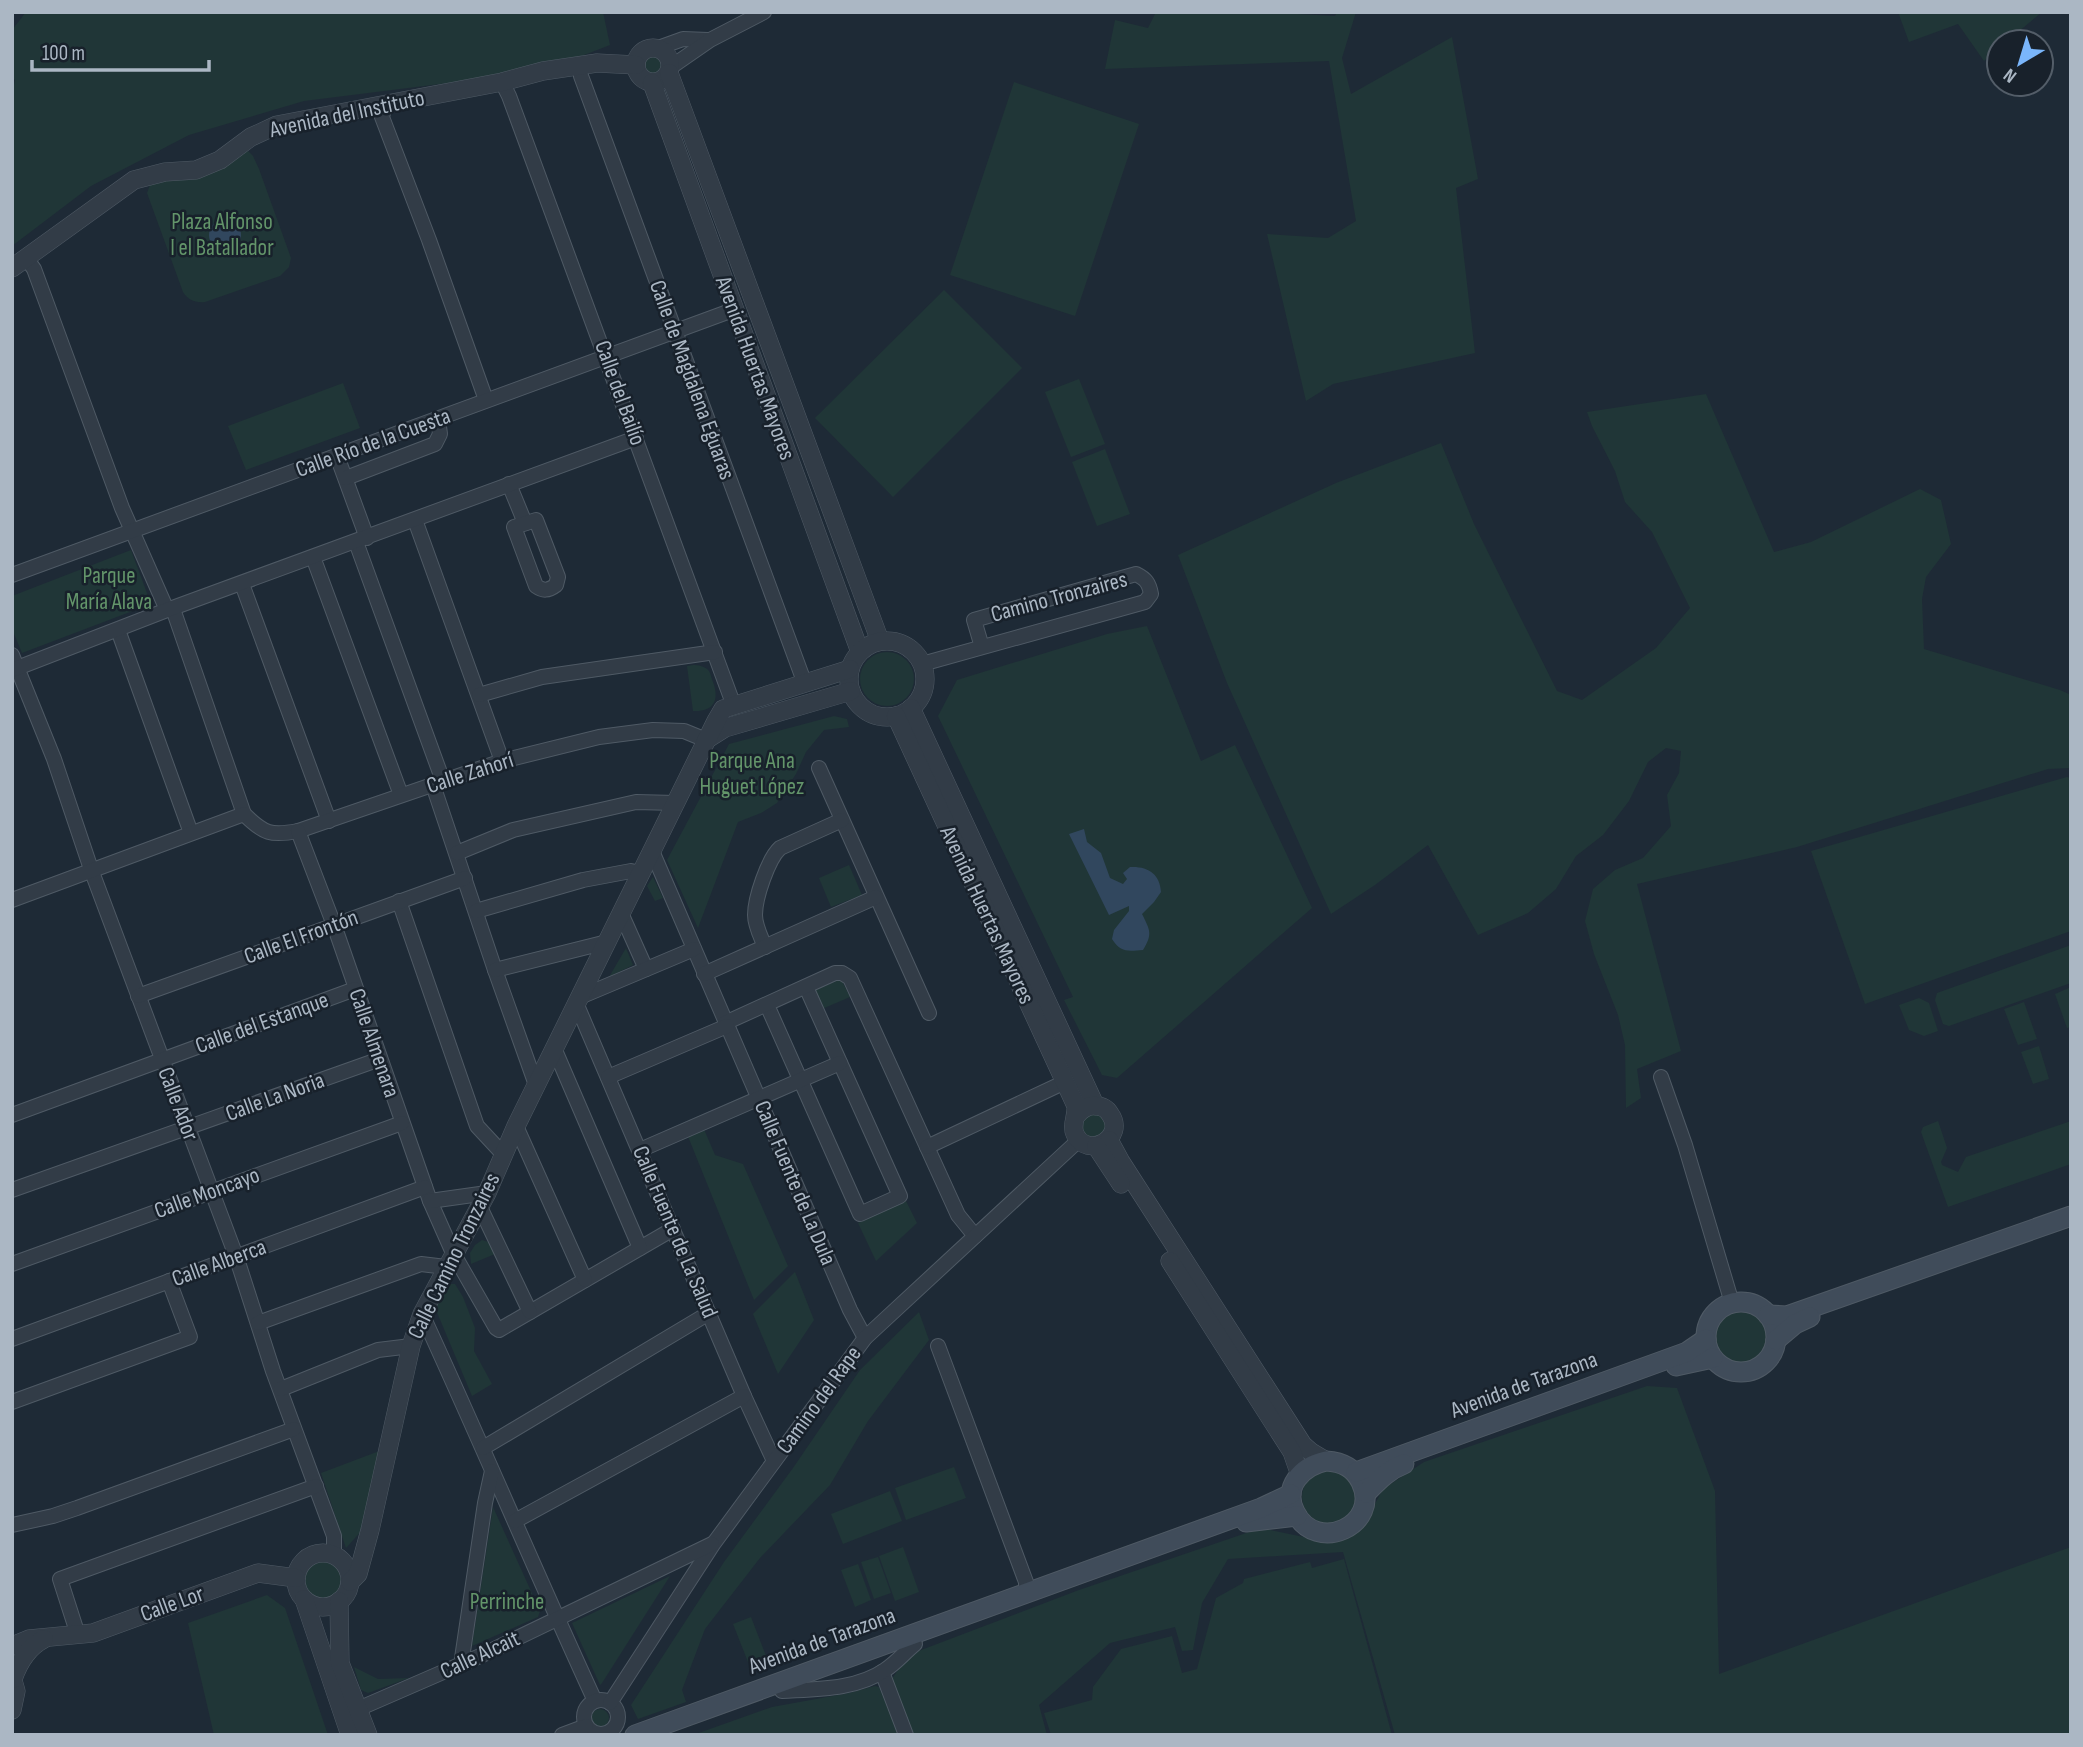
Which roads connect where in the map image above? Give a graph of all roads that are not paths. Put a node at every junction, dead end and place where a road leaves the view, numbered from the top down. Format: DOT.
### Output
graph roads {
  1 [pos="764,12"];
  2 [pos="710,40"];
  3 [pos="658,48"];
  4 [pos="636,65"];
  5 [pos="670,70"];
  6 [pos="581,76"];
  7 [pos="502,82"];
  8 [pos="652,83"];
  9 [pos="385,105"];
  10 [pos="19,263"];
  11 [pos="733,310"];
  12 [pos="674,331"];
  13 [pos="606,357"];
  14 [pos="486,400"];
  15 [pos="438,419"];
  16 [pos="636,438"];
  17 [pos="337,456"];
  18 [pos="346,478"];
  19 [pos="509,484"];
  20 [pos="415,520"];
  21 [pos="525,523"];
  22 [pos="132,532"];
  23 [pos="361,540"];
  24 [pos="313,557"];
  25 [pos="12,575"];
  26 [pos="242,584"];
  27 [pos="170,610"];
  28 [pos="118,630"];
  29 [pos="880,641"];
  30 [pos="982,647"];
  31 [pos="715,652"];
  32 [pos="860,652"];
  33 [pos="922,664"];
  34 [pos="14,665"];
  35 [pos="850,669"];
  36 [pos="805,684"];
  37 [pos="851,691"];
  38 [pos="479,695"];
  39 [pos="734,706"];
  40 [pos="903,712"];
  41 [pos="706,740"];
  42 [pos="502,761"];
  43 [pos="819,768"];
  44 [pos="438,783"];
  45 [pos="401,795"];
  46 [pos="676,803"];
  47 [pos="244,814"];
  48 [pos="842,820"];
  49 [pos="329,821"];
  50 [pos="298,831"];
  51 [pos="191,833"];
  52 [pos="652,851"];
  53 [pos="457,853"];
  54 [pos="92,872"];
  55 [pos="641,873"];
  56 [pos="466,878"];
  57 [pos="876,897"];
  58 [pos="12,900"];
  59 [pos="399,901"];
  60 [pos="476,911"];
  61 [pos="621,913"];
  62 [pos="334,925"];
  63 [pos="607,942"];
  64 [pos="765,947"];
  65 [pos="694,949"];
  66 [pos="646,969"];
  67 [pos="495,970"];
  68 [pos="704,974"];
  69 [pos="806,987"];
  70 [pos="355,989"];
  71 [pos="138,996"];
  72 [pos="578,1000"];
  73 [pos="767,1004"];
  74 [pos="929,1013"];
  75 [pos="726,1025"];
  76 [pos="554,1048"];
  77 [pos="380,1059"];
  78 [pos="162,1060"];
  79 [pos="840,1063"];
  80 [pos="608,1077"];
  81 [pos="1661,1077"];
  82 [pos="800,1080"];
  83 [pos="1065,1082"];
  84 [pos="536,1085"];
  85 [pos="758,1098"];
  86 [pos="1096,1105"];
  87 [pos="12,1115"];
  88 [pos="1077,1115"];
  89 [pos="402,1123"];
  90 [pos="516,1126"];
  91 [pos="187,1128"];
  92 [pos="1079,1140"];
  93 [pos="1103,1143"];
  94 [pos="927,1147"];
  95 [pos="640,1150"];
  96 [pos="503,1154"];
  97 [pos="12,1190"];
  98 [pos="211,1191"];
  99 [pos="428,1194"];
  100 [pos="483,1199"];
  101 [pos="2071,1216"];
  102 [pos="2071,1223"];
  103 [pos="673,1229"];
  104 [pos="975,1236"];
  105 [pos="640,1248"];
  106 [pos="236,1256"];
  107 [pos="450,1260"];
  108 [pos="12,1264"];
  109 [pos="584,1280"];
  110 [pos="169,1281"];
  111 [pos="1732,1303"];
  112 [pos="530,1312"];
  113 [pos="709,1313"];
  114 [pos="422,1314"];
  115 [pos="1768,1315"];
  116 [pos="258,1323"];
  117 [pos="865,1338"];
  118 [pos="12,1339"];
  119 [pos="1706,1339"];
  120 [pos="1776,1340"];
  121 [pos="411,1346"];
  122 [pos="938,1346"];
  123 [pos="1713,1358"];
  124 [pos="281,1389"];
  125 [pos="744,1396"];
  126 [pos="12,1402"];
  127 [pos="294,1429"];
  128 [pos="483,1448"];
  129 [pos="774,1461"];
  130 [pos="1326,1461"];
  131 [pos="492,1471"];
  132 [pos="1356,1472"];
  133 [pos="1300,1475"];
  134 [pos="316,1486"];
  135 [pos="1366,1493"];
  136 [pos="1291,1494"];
  137 [pos="1297,1516"];
  138 [pos="515,1521"];
  139 [pos="12,1525"];
  140 [pos="370,1530"];
  141 [pos="714,1543"];
  142 [pos="337,1556"];
  143 [pos="296,1578"];
  144 [pos="350,1582"];
  145 [pos="1026,1594"];
  146 [pos="304,1599"];
  147 [pos="339,1601"];
  148 [pos="557,1619"];
  149 [pos="78,1635"];
  150 [pos="48,1637"];
  151 [pos="915,1644"];
  152 [pos="12,1646"];
  153 [pos="461,1665"];
  154 [pos="882,1672"];
  155 [pos="13,1678"];
  156 [pos="782,1691"];
  157 [pos="595,1701"];
  158 [pos="610,1703"];
  159 [pos="358,1709"];
  160 [pos="12,1710"];
  161 [pos="618,1717"];
  162 [pos="589,1730"];
  163 [pos="350,1735"];
  164 [pos="368,1735"];
  165 [pos="562,1735"];
  166 [pos="628,1735"];
  167 [pos="635,1735"];
  168 [pos="661,1735"];
  169 [pos="906,1735"];
  1 -- 2 [label="street"];
  2 -- 3 [label="street"];
  2 -- 5 [label="street"];
  3 -- 4 [label="street"];
  3 -- 5 [label="street"];
  4 -- 7 [label="street, Avenida del Instituto"];
  4 -- 8 [label="street"];
  5 -- 8 [label="street"];
  5 -- 29 [label="street, Avenida Huertas Mayores"];
  6 -- 12 [label="street, Calle de Magdalena Eguaras"];
  7 -- 9 [label="street, Avenida del Instituto"];
  7 -- 13 [label="street, Calle del Bailío"];
  8 -- 11 [label="street, Avenida Huertas Mayores"];
  9 -- 10 [label="street, Avenida del Instituto"];
  9 -- 14 [label="street"];
  10 -- 22 [label="street"];
  11 -- 12 [label="street, Calle Río de la Cuesta"];
  11 -- 32 [label="street, Avenida Huertas Mayores"];
  12 -- 13 [label="street, Calle Río de la Cuesta"];
  12 -- 36 [label="street, Calle de Magdalena Eguaras"];
  13 -- 14 [label="street, Calle Río de la Cuesta"];
  13 -- 16 [label="street, Calle del Bailío"];
  14 -- 15 [label="street, Calle Río de la Cuesta"];
  15 -- 17 [label="street, Calle Río de la Cuesta"];
  15 -- 18 [label="street"];
  16 -- 19 [label="street"];
  16 -- 31 [label="street, Calle del Bailío"];
  17 -- 18 [label="street"];
  17 -- 22 [label="street, Calle Río de la Cuesta"];
  18 -- 23 [label="street"];
  19 -- 20 [label="street"];
  19 -- 21 [label="street"];
  20 -- 23 [label="street"];
  20 -- 38 [label="street"];
  21 -- 21 [label="street"];
  22 -- 25 [label="street, Calle Río de la Cuesta"];
  22 -- 27 [label="street"];
  23 -- 24 [label="street"];
  23 -- 44 [label="street"];
  24 -- 26 [label="street"];
  24 -- 45 [label="street"];
  26 -- 27 [label="street"];
  26 -- 49 [label="street"];
  27 -- 28 [label="street"];
  27 -- 47 [label="street"];
  28 -- 34 [label="street"];
  28 -- 51 [label="street"];
  29 -- 32 [label="street"];
  29 -- 33 [label="street"];
  30 -- 30 [label="street, Camino Tronzaires"];
  30 -- 33 [label="street, Camino Tronzaires"];
  31 -- 38 [label="street"];
  31 -- 39 [label="street, Calle del Bailío"];
  32 -- 35 [label="street"];
  33 -- 40 [label="street"];
  34 -- 54 [label="street, Calle Ador"];
  35 -- 36 [label="street"];
  35 -- 37 [label="street"];
  36 -- 39 [label="street"];
  37 -- 40 [label="street"];
  37 -- 41 [label="street"];
  38 -- 42 [label="street"];
  39 -- 41 [label="street"];
  40 -- 83 [label="street, Avenida Huertas Mayores"];
  40 -- 86 [label="street, Avenida Huertas Mayores"];
  41 -- 42 [label="street, Calle Zahorí"];
  41 -- 46 [label="street, Calle Camino Tronzaires"];
  42 -- 44 [label="street, Calle Zahorí"];
  43 -- 48 [label="street"];
  44 -- 45 [label="street, Calle Zahorí"];
  44 -- 53 [label="street"];
  45 -- 49 [label="street, Calle Zahorí"];
  46 -- 52 [label="street, Calle Camino Tronzaires"];
  46 -- 53 [label="street"];
  47 -- 50 [label="street, Calle Zahorí"];
  47 -- 51 [label="street"];
  48 -- 57 [label="street"];
  48 -- 64 [label="street"];
  49 -- 50 [label="street, Calle Zahorí"];
  50 -- 62 [label="street, Calle Almenara"];
  51 -- 54 [label="street"];
  52 -- 55 [label="street, Calle Camino Tronzaires"];
  52 -- 65 [label="street, Calle Fuente de La Dula"];
  53 -- 56 [label="street"];
  54 -- 58 [label="street"];
  54 -- 71 [label="street, Calle Ador"];
  55 -- 60 [label="street"];
  55 -- 61 [label="street, Calle Camino Tronzaires"];
  56 -- 59 [label="street, Calle El Frontón"];
  56 -- 60 [label="street"];
  57 -- 64 [label="street"];
  57 -- 74 [label="street"];
  59 -- 62 [label="street, Calle El Frontón"];
  59 -- 96 [label="street"];
  60 -- 67 [label="street"];
  61 -- 63 [label="street, Calle Camino Tronzaires"];
  61 -- 66 [label="street"];
  62 -- 70 [label="street, Calle Almenara"];
  62 -- 71 [label="street, Calle El Frontón"];
  63 -- 67 [label="street"];
  63 -- 72 [label="street, Calle Camino Tronzaires"];
  64 -- 68 [label="street"];
  65 -- 66 [label="street"];
  65 -- 68 [label="street, Calle Fuente de La Dula"];
  66 -- 72 [label="street"];
  67 -- 84 [label="street"];
  68 -- 75 [label="street, Calle Fuente de La Dula"];
  69 -- 73 [label="street"];
  69 -- 79 [label="street"];
  69 -- 94 [label="street"];
  70 -- 77 [label="street, Calle Almenara"];
  70 -- 78 [label="street, Calle del Estanque"];
  71 -- 78 [label="street, Calle Ador"];
  72 -- 76 [label="street, Calle Camino Tronzaires"];
  72 -- 80 [label="street, Calle Fuente de La Salud"];
  73 -- 75 [label="street"];
  73 -- 82 [label="street"];
  75 -- 80 [label="street"];
  75 -- 85 [label="street, Calle Fuente de La Dula"];
  76 -- 84 [label="street, Calle Camino Tronzaires"];
  76 -- 105 [label="street"];
  77 -- 89 [label="street, Calle Almenara"];
  77 -- 91 [label="street, Calle La Noria"];
  78 -- 87 [label="street, Calle del Estanque"];
  78 -- 91 [label="street, Calle Ador"];
  79 -- 82 [label="street"];
  79 -- 82 [label="street"];
  80 -- 95 [label="street, Calle Fuente de La Salud"];
  81 -- 111 [label="street"];
  82 -- 85 [label="street"];
  83 -- 88 [label="street, Avenida Huertas Mayores"];
  83 -- 94 [label="street"];
  84 -- 90 [label="street, Calle Camino Tronzaires"];
  85 -- 95 [label="street"];
  85 -- 117 [label="street, Calle Fuente de La Dula"];
  86 -- 88 [label="street"];
  86 -- 93 [label="street, Avenida Huertas Mayores"];
  88 -- 92 [label="street, Avenida Huertas Mayores"];
  89 -- 98 [label="street, Calle Moncayo"];
  89 -- 99 [label="street, Calle Almenara"];
  90 -- 96 [label="street, Calle Camino Tronzaires"];
  90 -- 109 [label="street"];
  91 -- 97 [label="street, Calle La Noria"];
  91 -- 98 [label="street, Calle Ador"];
  92 -- 93 [label="street"];
  92 -- 104 [label="street, Camino del Rape"];
  93 -- 130 [label="street, Avenida Huertas Mayores"];
  93 -- 133 [label="street, Avenida Huertas Mayores"];
  94 -- 104 [label="street"];
  95 -- 103 [label="street, Calle Fuente de La Salud"];
  96 -- 100 [label="street, Calle Camino Tronzaires"];
  98 -- 106 [label="street, Calle Ador"];
  98 -- 108 [label="street, Calle Moncayo"];
  99 -- 100 [label="street, Calle Alberca"];
  99 -- 106 [label="street, Calle Alberca"];
  99 -- 107 [label="street, Calle Almenara"];
  100 -- 107 [label="street, Calle Camino Tronzaires"];
  100 -- 112 [label="street"];
  101 -- 115 [label="main road"];
  102 -- 120 [label="main road"];
  103 -- 105 [label="street"];
  103 -- 113 [label="street, Calle Fuente de La Salud"];
  104 -- 117 [label="street, Camino del Rape"];
  105 -- 109 [label="street"];
  106 -- 110 [label="street, Calle Alberca"];
  106 -- 116 [label="street, Calle Ador"];
  107 -- 112 [label="street, Calle Almenara"];
  107 -- 114 [label="street, Calle Camino Tronzaires"];
  107 -- 116 [label="street"];
  109 -- 112 [label="street"];
  110 -- 118 [label="street, Calle Alberca"];
  110 -- 126 [label="street"];
  111 -- 115 [label="main road"];
  111 -- 119 [label="main road"];
  113 -- 125 [label="street, Calle Fuente de La Salud"];
  113 -- 128 [label="street"];
  114 -- 121 [label="street, Calle Camino Tronzaires"];
  114 -- 128 [label="street"];
  115 -- 120 [label="main road"];
  116 -- 124 [label="street, Calle Ador"];
  117 -- 129 [label="street, Camino del Rape"];
  119 -- 123 [label="main road"];
  119 -- 132 [label="main road, Avenida de Tarazona"];
  120 -- 123 [label="main road"];
  121 -- 124 [label="street"];
  121 -- 140 [label="street, Calle Camino Tronzaires"];
  122 -- 145 [label="street"];
  123 -- 135 [label="main road, Avenida de Tarazona"];
  124 -- 127 [label="street, Calle Ador"];
  125 -- 129 [label="street, Calle Fuente de La Salud"];
  125 -- 138 [label="street"];
  127 -- 134 [label="street, Calle Ador"];
  127 -- 139 [label="street"];
  128 -- 131 [label="street"];
  129 -- 141 [label="street, Camino del Rape"];
  130 -- 132 [label="main road"];
  130 -- 133 [label="main road"];
  131 -- 138 [label="street"];
  131 -- 153 [label="street"];
  132 -- 135 [label="main road"];
  133 -- 136 [label="main road"];
  134 -- 142 [label="street, Calle Ador"];
  134 -- 149 [label="street"];
  135 -- 137 [label="main road"];
  136 -- 137 [label="main road"];
  136 -- 145 [label="main road, Avenida de Tarazona"];
  137 -- 151 [label="main road, Avenida de Tarazona"];
  138 -- 148 [label="street"];
  140 -- 142 [label="street"];
  140 -- 144 [label="street, Calle Camino Tronzaires"];
  141 -- 148 [label="street, Calle Alcait"];
  141 -- 158 [label="street, Camino del Rape"];
  142 -- 143 [label="street"];
  142 -- 144 [label="street"];
  143 -- 146 [label="street"];
  143 -- 149 [label="street, Calle Lor"];
  144 -- 147 [label="street"];
  145 -- 167 [label="main road, Avenida de Tarazona"];
  146 -- 147 [label="street"];
  146 -- 163 [label="street"];
  147 -- 159 [label="street"];
  148 -- 153 [label="street, Calle Alcait"];
  148 -- 157 [label="street"];
  149 -- 150 [label="street, Calle Lor"];
  150 -- 152 [label="street, Calle Lor"];
  150 -- 155 [label="street"];
  151 -- 154 [label="street, Avenida de Tarazona"];
  151 -- 156 [label="main road, Avenida de Tarazona"];
  153 -- 159 [label="street, Calle Alcait"];
  154 -- 156 [label="street, Avenida de Tarazona"];
  154 -- 169 [label="street"];
  155 -- 160 [label="street"];
  156 -- 168 [label="main road, Avenida de Tarazona"];
  157 -- 158 [label="street"];
  157 -- 162 [label="street"];
  158 -- 161 [label="street"];
  159 -- 164 [label="street"];
  161 -- 162 [label="street"];
  161 -- 166 [label="street"];
  162 -- 165 [label="street"];
}
